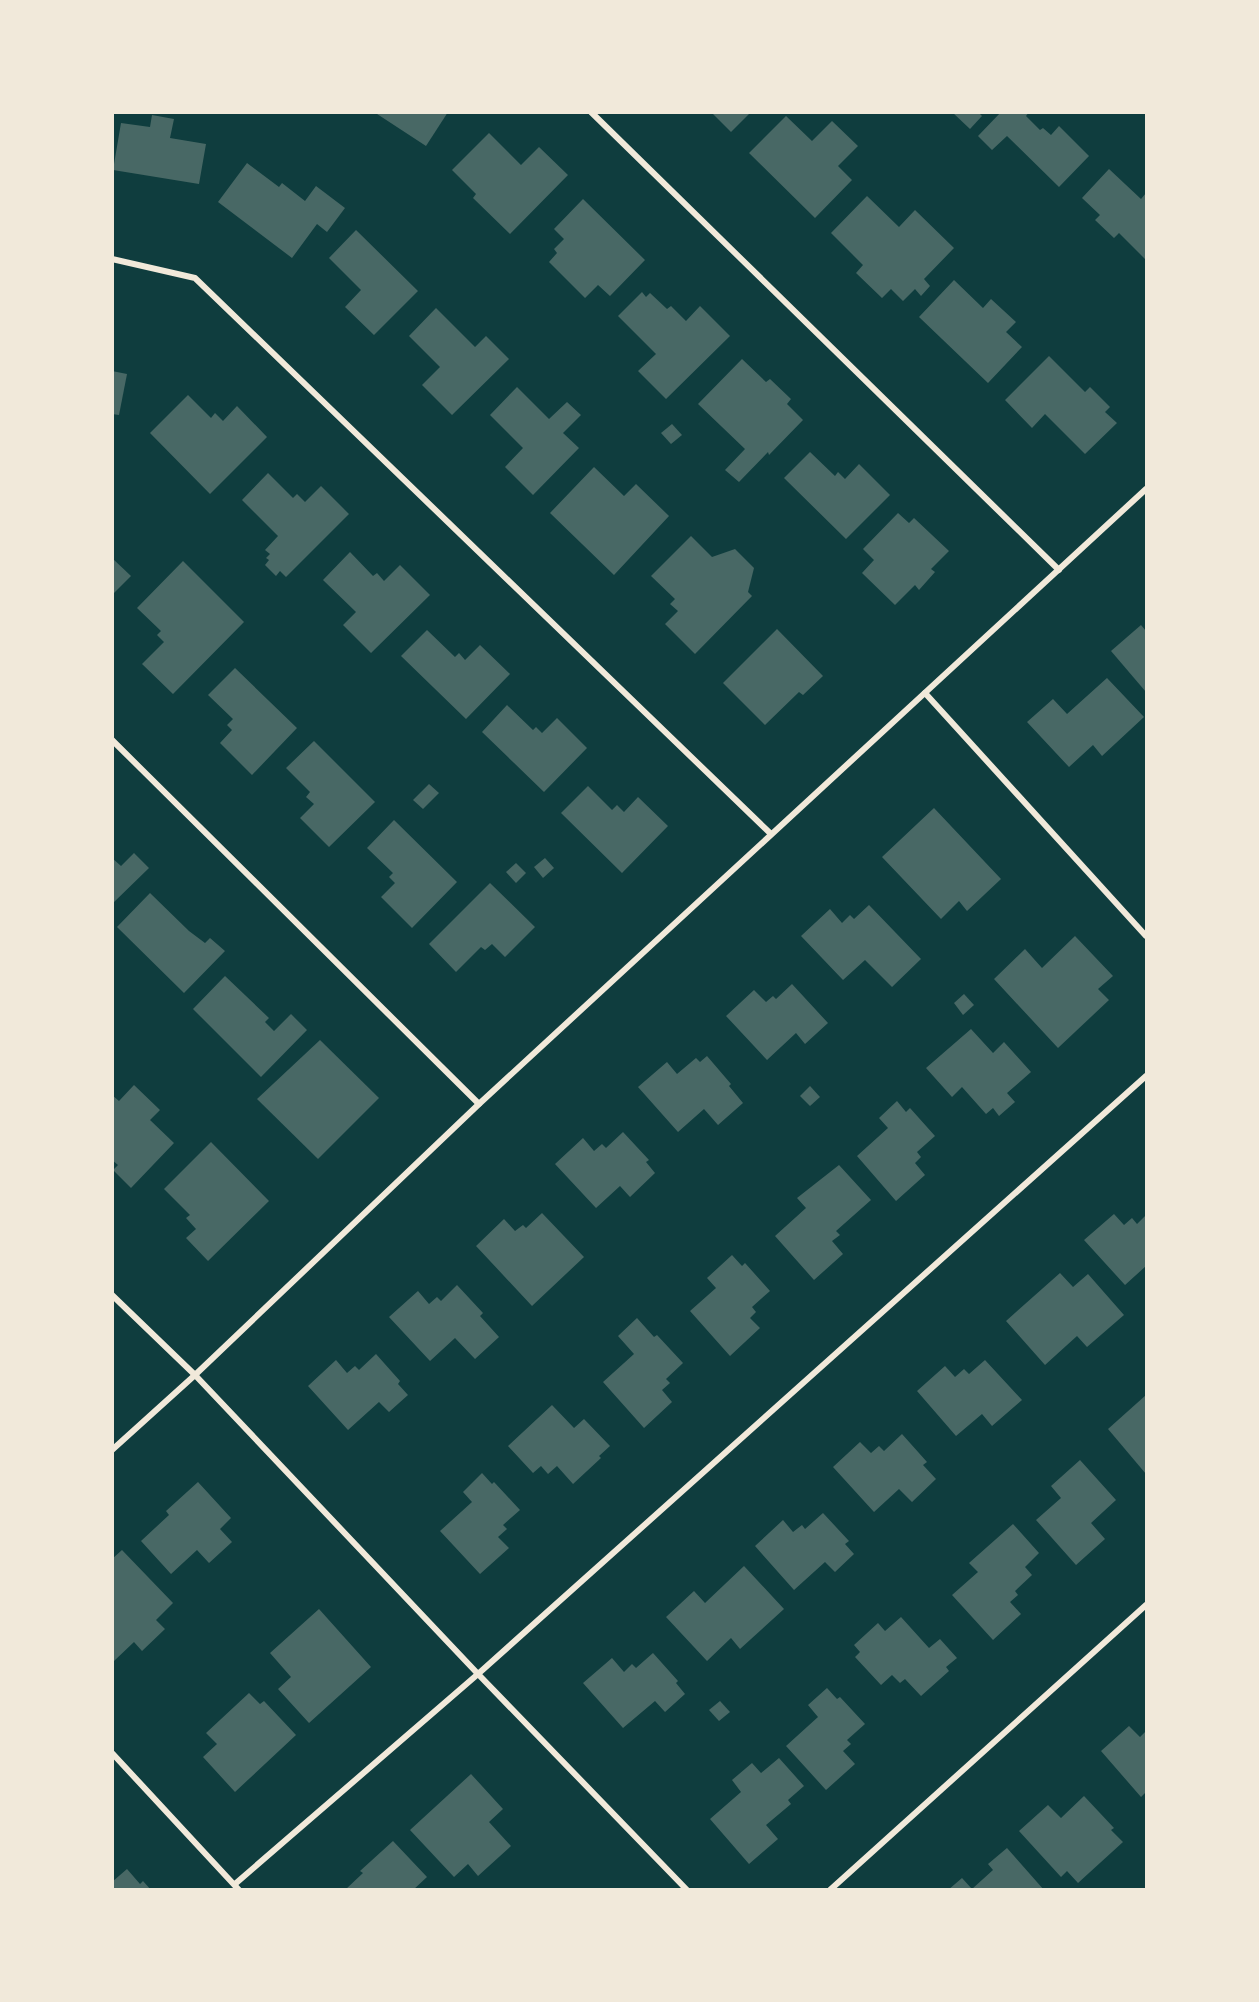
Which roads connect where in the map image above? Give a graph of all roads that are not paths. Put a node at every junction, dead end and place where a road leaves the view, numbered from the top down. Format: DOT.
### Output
graph roads {
  1 [pos="591,112"];
  2 [pos="112,259"];
  3 [pos="1146,489"];
  4 [pos="1059,570"];
  5 [pos="925,693"];
  6 [pos="112,740"];
  7 [pos="771,834"];
  8 [pos="1146,936"];
  9 [pos="1146,1076"];
  10 [pos="479,1104"];
  11 [pos="112,1295"];
  12 [pos="195,1375"];
  13 [pos="112,1450"];
  14 [pos="1146,1605"];
  15 [pos="478,1674"];
  16 [pos="112,1753"];
  17 [pos="237,1887"];
  18 [pos="687,1890"];
  19 [pos="830,1890"];
  1 -- 4 [label="street"];
  2 -- 7 [label="street"];
  3 -- 4 [label="street"];
  4 -- 5 [label="street"];
  5 -- 7 [label="street"];
  5 -- 8 [label="street"];
  6 -- 10 [label="street"];
  7 -- 10 [label="street"];
  9 -- 15 [label="street"];
  10 -- 12 [label="street"];
  11 -- 12 [label="street"];
  12 -- 13 [label="street"];
  12 -- 15 [label="street"];
  14 -- 19 [label="street"];
  15 -- 17 [label="street"];
  15 -- 18 [label="street"];
  16 -- 17 [label="street"];
}
